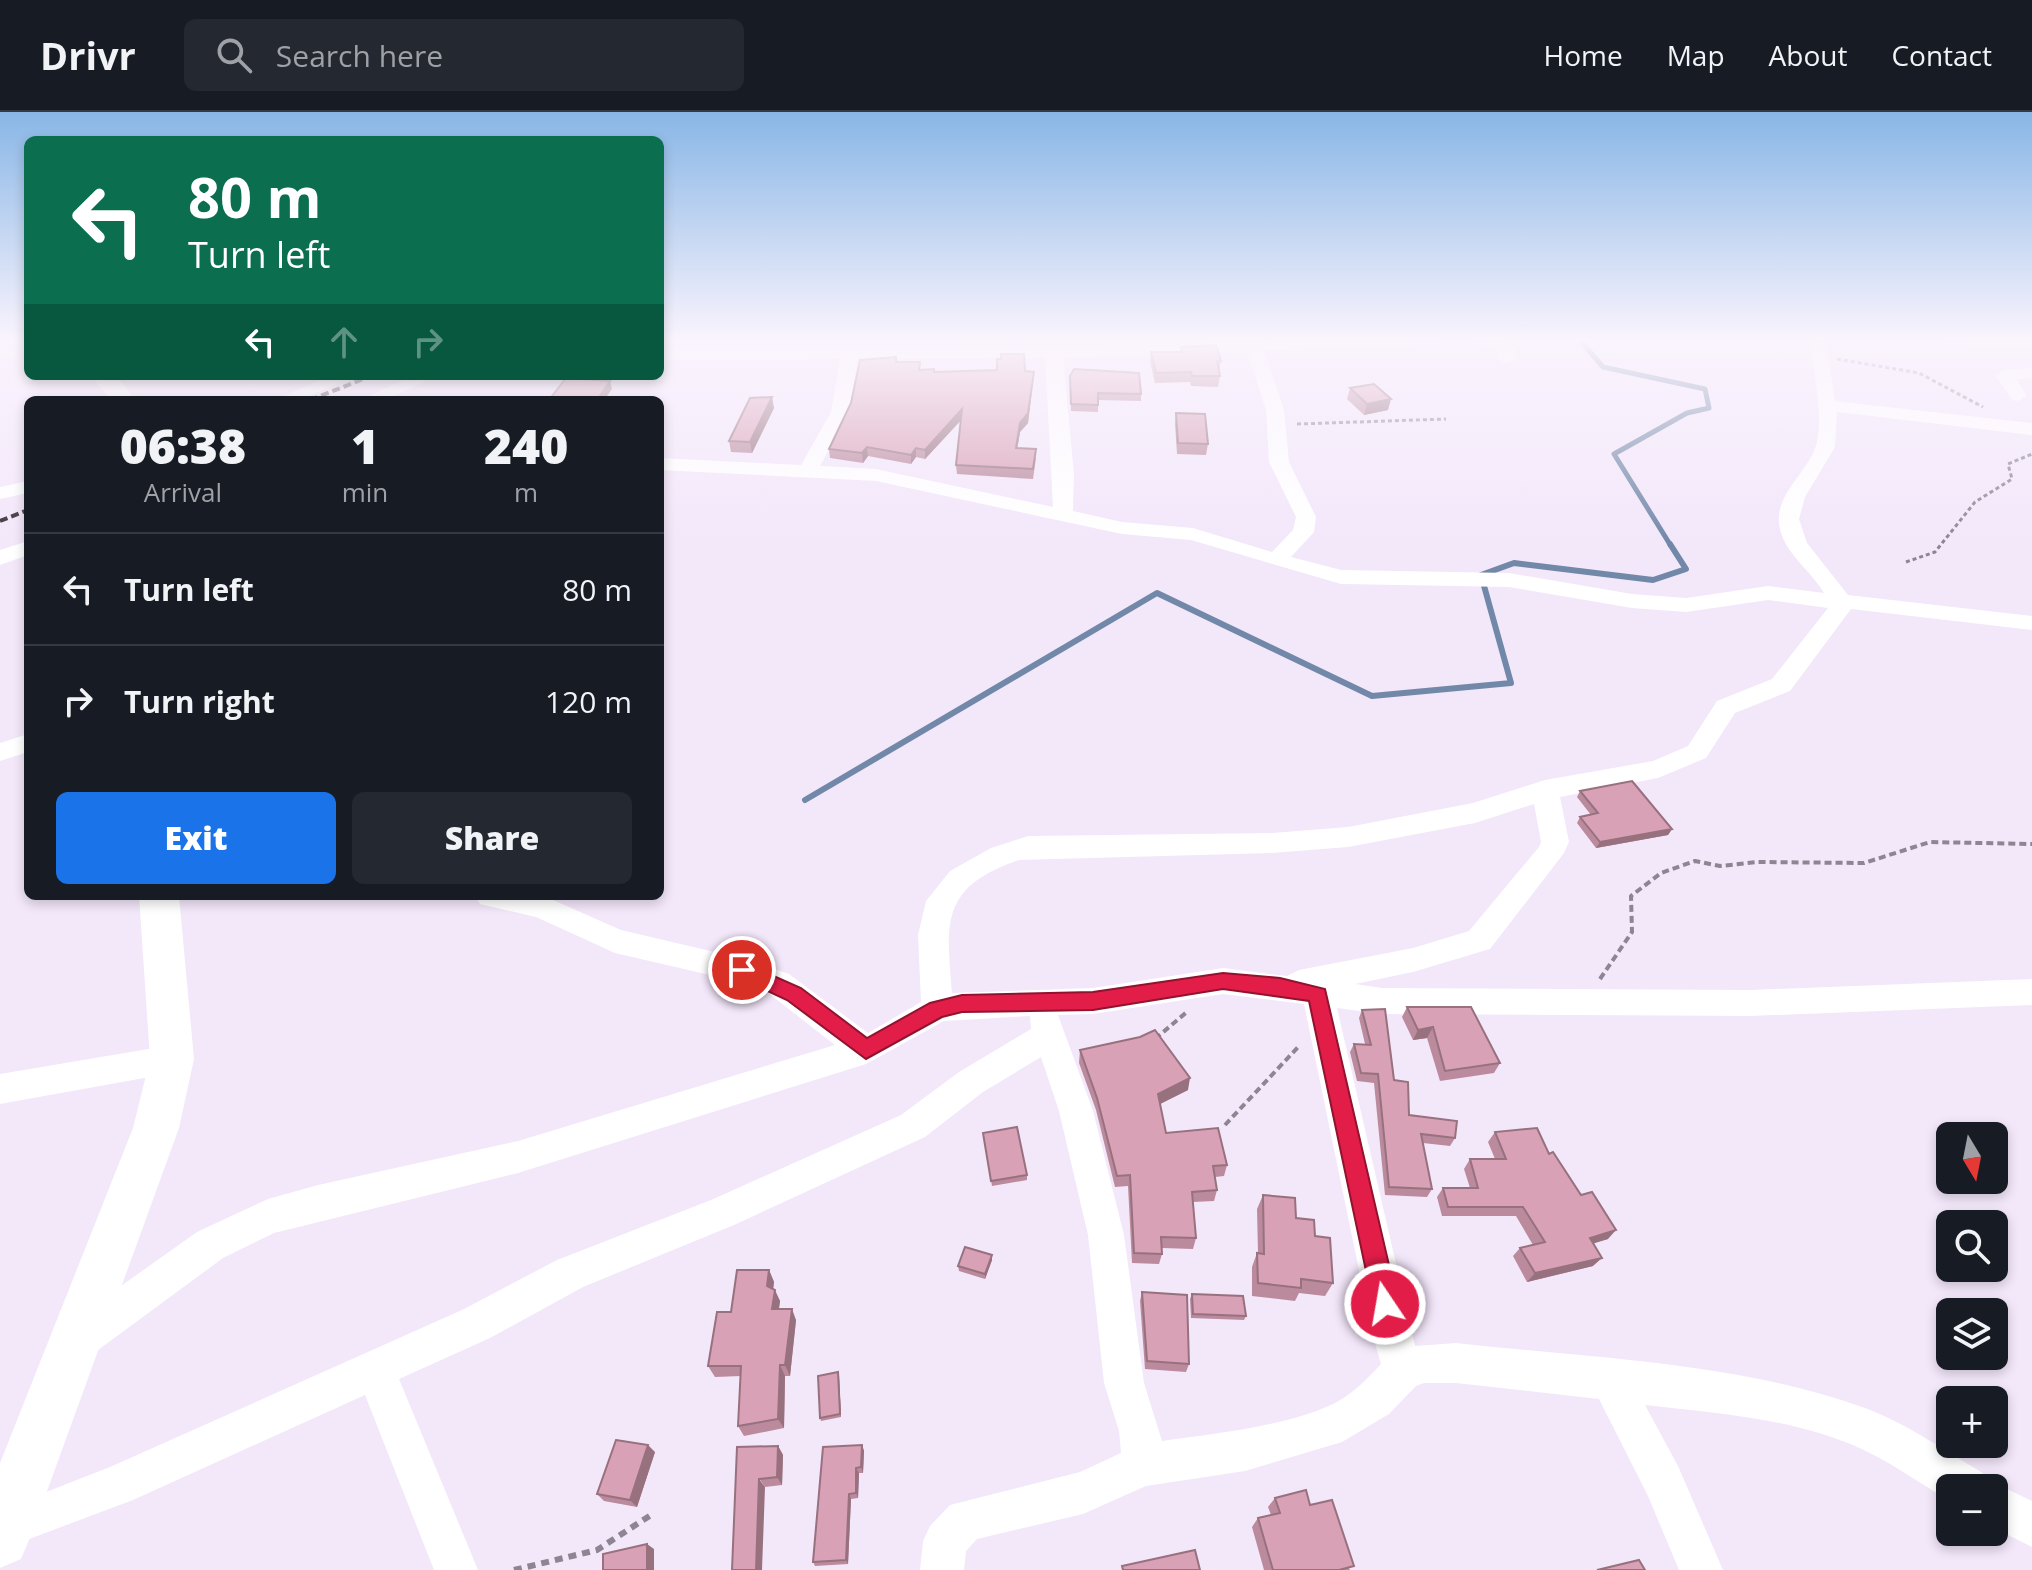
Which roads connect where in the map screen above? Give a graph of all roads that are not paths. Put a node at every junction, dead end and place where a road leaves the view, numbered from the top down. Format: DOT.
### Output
graph roads {
  1 [pos="841,406"];
  2 [pos="1056,406"];
  3 [pos="1274,406"];
  4 [pos="1824,406"];
  5 [pos="1833,406"];
  6 [pos="2000,426"];
  7 [pos="2032,429"];
  8 [pos="2032,446"];
  9 [pos="664,464"];
  10 [pos="808,471"];
  11 [pos="24,488"];
  12 [pos="0,493"];
  13 [pos="1063,514"];
  14 [pos="24,549"];
  15 [pos="0,558"];
  16 [pos="1276,560"];
  17 [pos="1840,601"];
  18 [pos="2032,623"];
  19 [pos="24,744"];
  20 [pos="0,752"];
  21 [pos="1545,790"];
  22 [pos="159,900"];
  23 [pos="509,900"];
  24 [pos="1280,986"];
  25 [pos="2032,992"];
  26 [pos="1034,1000"];
  27 [pos="1321,1008"];
  28 [pos="937,1009"];
  29 [pos="1051,1034"];
  30 [pos="866,1050"];
  31 [pos="172,1059"];
  32 [pos="0,1089"];
  33 [pos="77,1342"];
  34 [pos="375,1370"];
  35 [pos="1403,1370"];
  36 [pos="1611,1381"];
  37 [pos="1143,1465"];
  38 [pos="1944,1474"];
  39 [pos="2008,1512"];
  40 [pos="5,1515"];
  41 [pos="2032,1525"];
  42 [pos="456,1570"];
  43 [pos="942,1570"];
  44 [pos="1701,1570"];
  1 -- 10 [label="street"];
  2 -- 13 [label="street"];
  3 -- 16 [label="street"];
  4 -- 17 [label="street"];
  5 -- 6 [label="street"];
  6 -- 7 [label="street"];
  6 -- 8 [label="street"];
  9 -- 10 [label="street"];
  10 -- 13 [label="street"];
  11 -- 12 [label="street"];
  13 -- 16 [label="street"];
  14 -- 15 [label="street"];
  16 -- 17 [label="street"];
  17 -- 18 [label="street"];
  17 -- 21 [label="street"];
  19 -- 20 [label="street"];
  21 -- 24 [label="street"];
  21 -- 28 [label="street"];
  22 -- 31 [label="street"];
  23 -- 30 [label="street"];
  24 -- 26 [label="street"];
  24 -- 27 [label="street"];
  25 -- 27 [label="street"];
  26 -- 28 [label="street"];
  26 -- 29 [label="street"];
  27 -- 35 [label="street"];
  28 -- 30 [label="street"];
  29 -- 34 [label="street"];
  29 -- 37 [label="street"];
  30 -- 33 [label="street"];
  31 -- 32 [label="street"];
  31 -- 33 [label="street"];
  33 -- 40 [label="street"];
  34 -- 40 [label="street"];
  34 -- 42 [label="street"];
  35 -- 36 [label="street"];
  35 -- 37 [label="street"];
  36 -- 38 [label="street"];
  36 -- 44 [label="street"];
  37 -- 43 [label="street"];
  39 -- 41 [label="street"];
}
